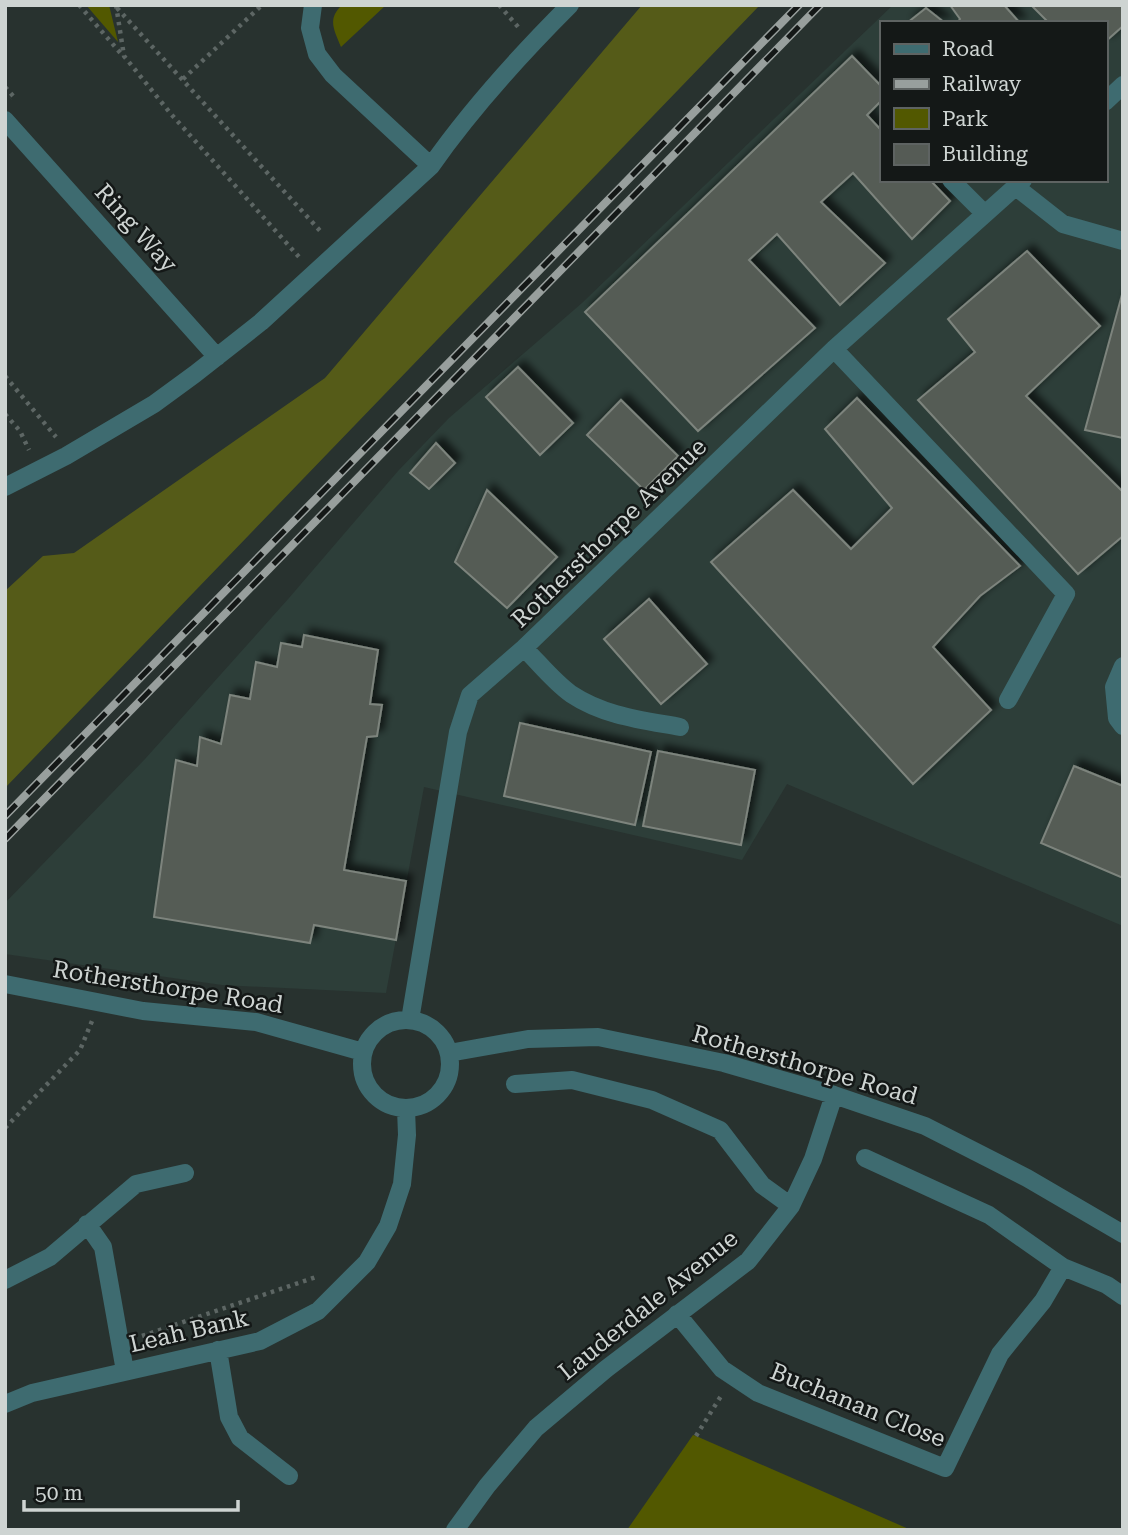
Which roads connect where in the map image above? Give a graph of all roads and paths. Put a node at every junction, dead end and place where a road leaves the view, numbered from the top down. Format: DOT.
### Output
graph roads {
  1 [pos="79,5"];
  2 [pos="262,5"];
  3 [pos="313,5"];
  4 [pos="570,5"];
  5 [pos="116,6"];
  6 [pos="124,57"];
  7 [pos="183,79"];
  8 [pos="1123,85"];
  9 [pos="1107,100"];
  10 [pos="9,133"];
  11 [pos="431,166"];
  12 [pos="953,182"];
  13 [pos="1019,184"];
  14 [pos="985,214"];
  15 [pos="324,235"];
  16 [pos="1123,241"];
  17 [pos="313,273"];
  18 [pos="834,349"];
  19 [pos="217,356"];
  20 [pos="5,376"];
  21 [pos="5,414"];
  22 [pos="70,453"];
  23 [pos="38,470"];
  24 [pos="5,487"];
  25 [pos="524,649"];
  26 [pos="1123,666"];
  27 [pos="1007,700"];
  28 [pos="1123,726"];
  29 [pos="680,727"];
  30 [pos="5,984"];
  31 [pos="99,1004"];
  32 [pos="410,1020"];
  33 [pos="363,1052"];
  34 [pos="449,1053"];
  35 [pos="515,1084"];
  36 [pos="834,1095"];
  37 [pos="406,1109"];
  38 [pos="5,1128"];
  39 [pos="865,1158"];
  40 [pos="185,1173"];
  41 [pos="791,1206"];
  42 [pos="87,1224"];
  43 [pos="1123,1234"];
  44 [pos="1063,1267"];
  45 [pos="324,1275"];
  46 [pos="5,1280"];
  47 [pos="1123,1296"];
  48 [pos="677,1314"];
  49 [pos="120,1344"];
  50 [pos="218,1350"];
  51 [pos="125,1371"];
  52 [pos="733,1378"];
  53 [pos="5,1405"];
  54 [pos="696,1436"];
  55 [pos="289,1476"];
  56 [pos="455,1530"];
  1 -- 6 [label="path"];
  2 -- 7 [label="path"];
  3 -- 11 [label="street"];
  4 -- 11 [label="street"];
  5 -- 6 [label="path"];
  5 -- 7 [label="path"];
  6 -- 17 [label="path"];
  7 -- 15 [label="path"];
  8 -- 9 [label="street"];
  10 -- 19 [label="street, Ring Way"];
  11 -- 17 [label="street"];
  12 -- 14 [label="street"];
  13 -- 14 [label="street, Rothersthorpe Avenue"];
  13 -- 16 [label="street"];
  14 -- 18 [label="street, Rothersthorpe Avenue"];
  17 -- 19 [label="street"];
  18 -- 25 [label="street, Rothersthorpe Avenue"];
  18 -- 27 [label="street"];
  19 -- 22 [label="street"];
  20 -- 22 [label="path"];
  21 -- 23 [label="path"];
  22 -- 23 [label="street"];
  23 -- 24 [label="street"];
  25 -- 29 [label="street"];
  25 -- 32 [label="street, Rothersthorpe Avenue"];
  26 -- 28 [label="street"];
  30 -- 31 [label="street, Rothersthorpe Road"];
  31 -- 33 [label="street, Rothersthorpe Road"];
  31 -- 38 [label="path"];
  32 -- 33 [label="street"];
  32 -- 34 [label="street"];
  33 -- 37 [label="street"];
  34 -- 36 [label="street, Rothersthorpe Road"];
  34 -- 37 [label="street"];
  35 -- 41 [label="street"];
  36 -- 41 [label="street, Lauderdale Avenue"];
  36 -- 43 [label="street, Rothersthorpe Road"];
  37 -- 50 [label="street, Leah Bank"];
  39 -- 44 [label="street"];
  40 -- 42 [label="street"];
  41 -- 48 [label="street, Lauderdale Avenue"];
  42 -- 46 [label="street"];
  42 -- 49 [label="street"];
  44 -- 47 [label="street"];
  44 -- 52 [label="street, Buchanan Close"];
  45 -- 49 [label="path"];
  48 -- 52 [label="street, Buchanan Close"];
  48 -- 56 [label="street, Lauderdale Avenue"];
  49 -- 51 [label="street"];
  50 -- 51 [label="street, Leah Bank"];
  50 -- 55 [label="street"];
  51 -- 53 [label="street, Leah Bank"];
  52 -- 54 [label="path"];
}
